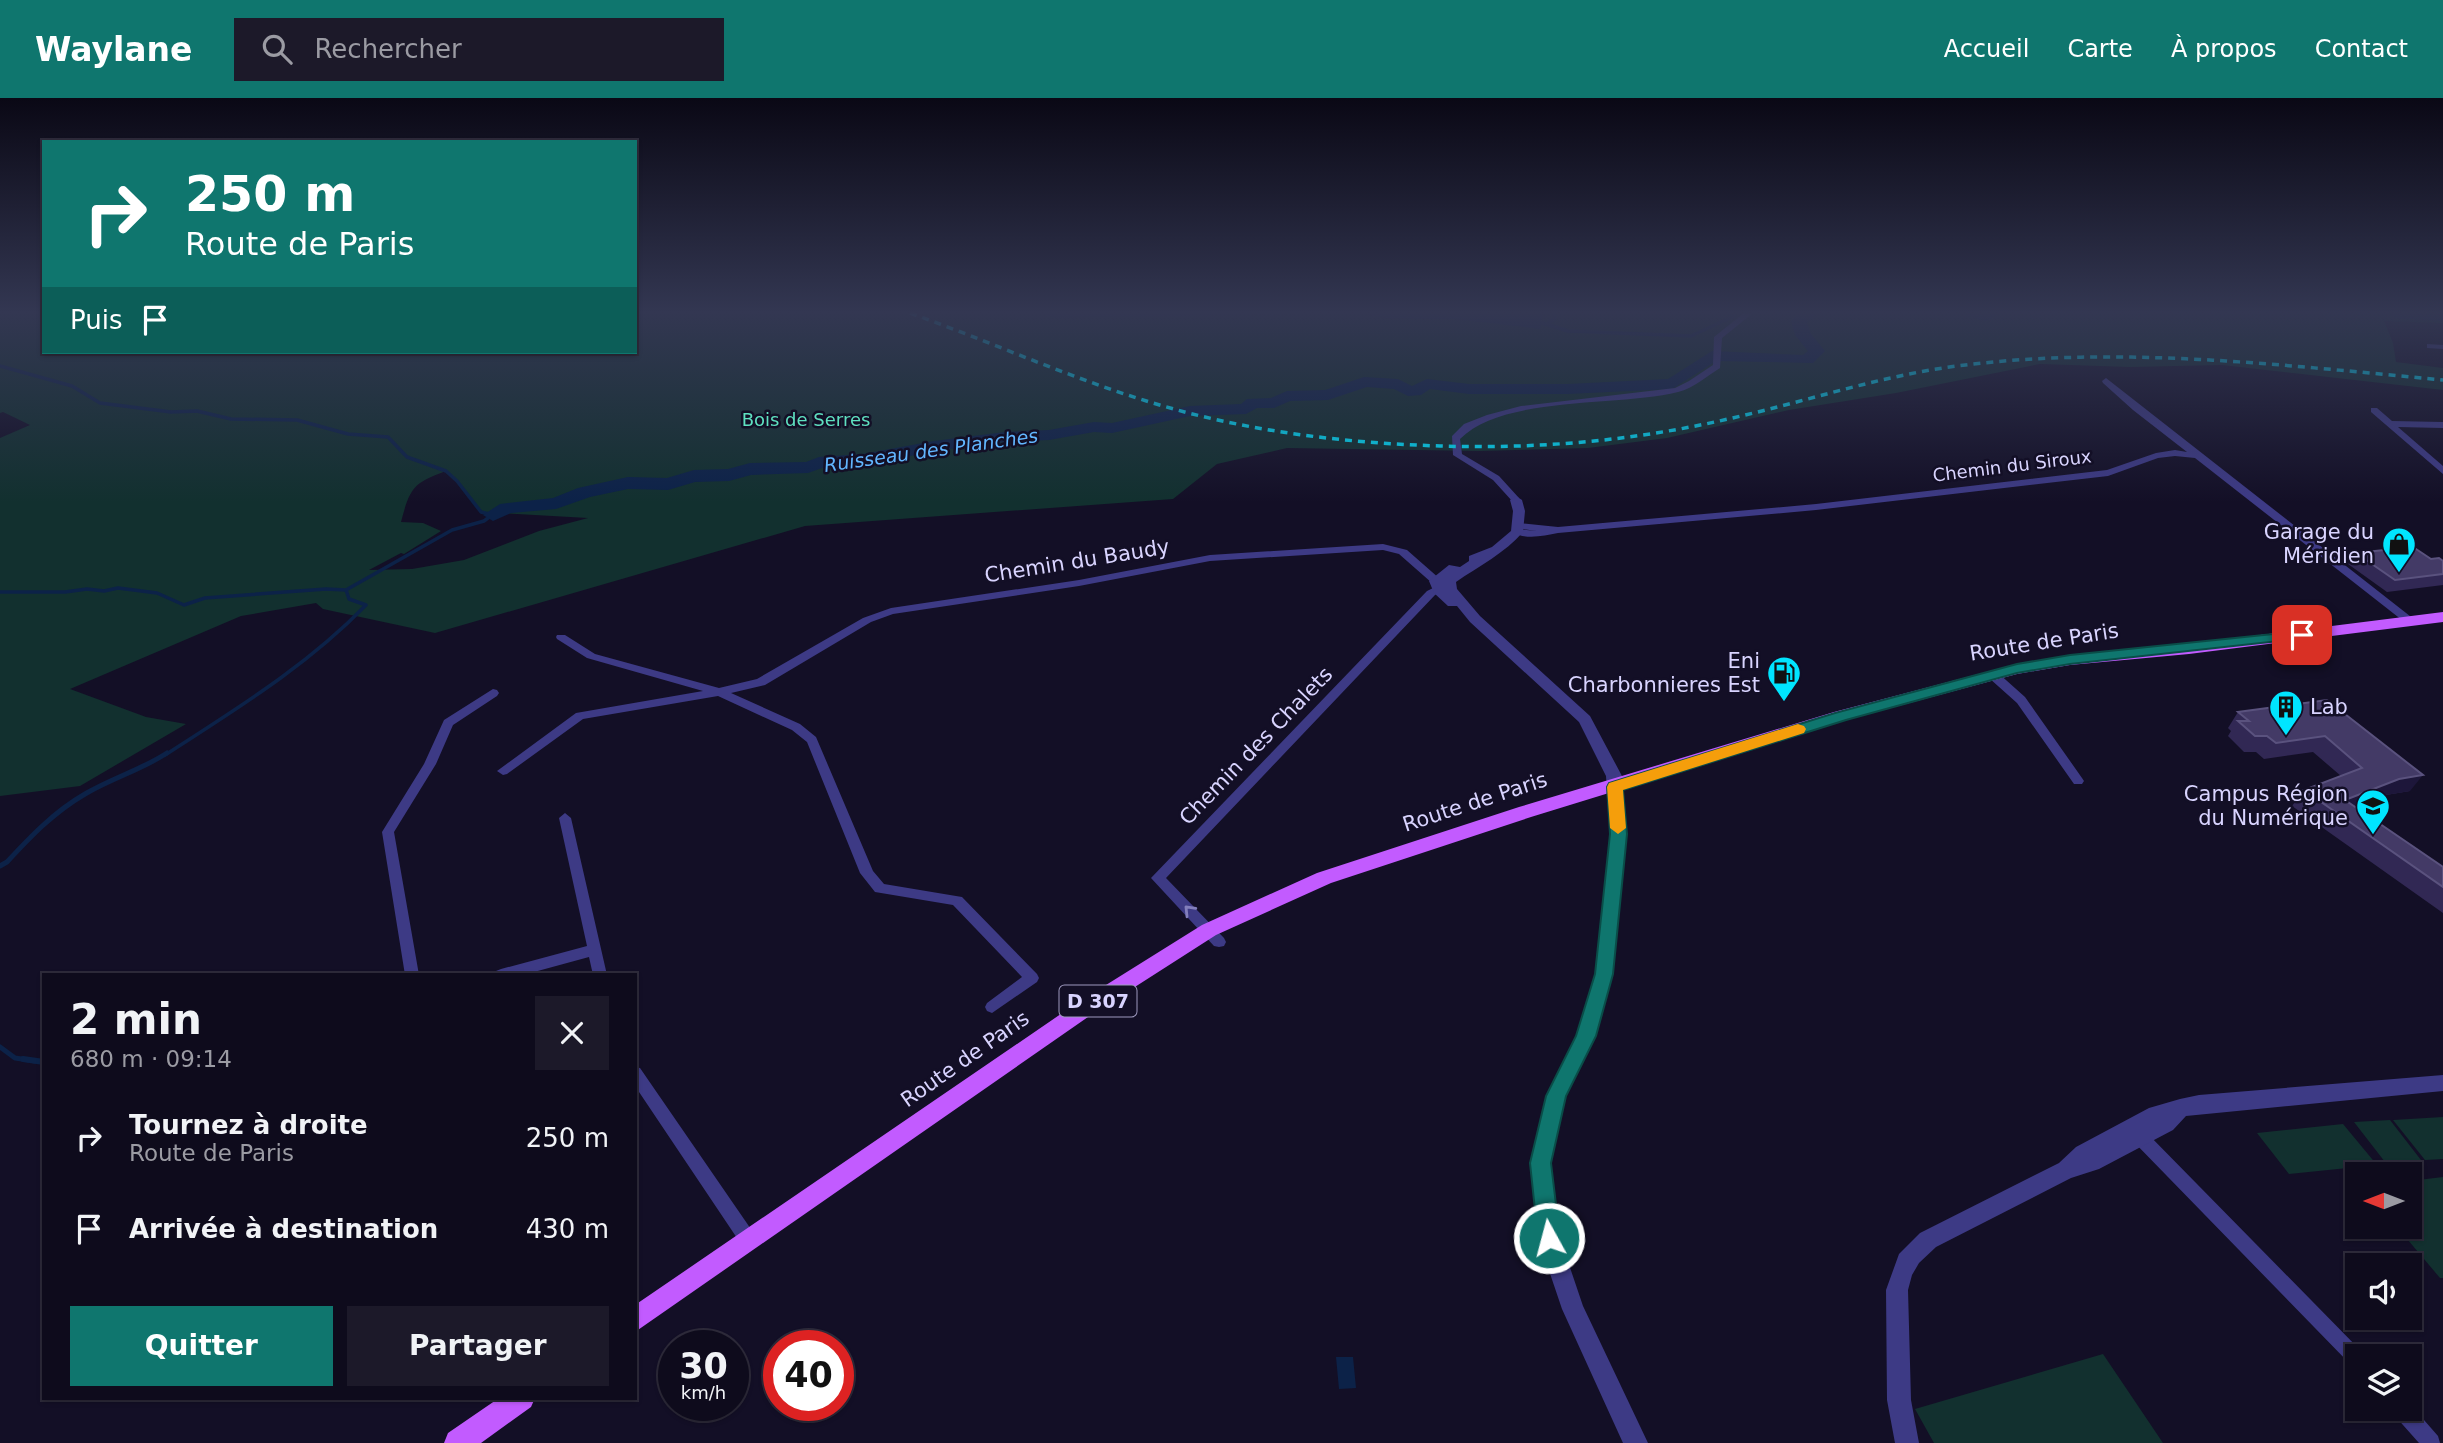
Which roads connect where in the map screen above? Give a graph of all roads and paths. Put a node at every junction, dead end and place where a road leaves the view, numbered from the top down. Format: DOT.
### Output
graph roads {
  1 [pos="1701,376"];
  2 [pos="2106,381"];
  3 [pos="2374,410"];
  4 [pos="2390,424"];
  5 [pos="2443,425"];
  6 [pos="2197,456"];
  7 [pos="2443,471"];
  8 [pos="1516,500"];
  9 [pos="1518,529"];
  10 [pos="1441,585"];
  11 [pos="2443,617"];
  12 [pos="2411,622"];
  13 [pos="561,637"];
  14 [pos="1993,675"];
  15 [pos="719,692"];
  16 [pos="493,693"];
  17 [pos="503,771"];
  18 [pos="2078,781"];
  19 [pos="1615,787"];
  20 [pos="565,818"];
  21 [pos="1214,936"];
  22 [pos="594,950"];
  23 [pos="412,973"];
  24 [pos="508,973"];
  25 [pos="600,973"];
  26 [pos="992,1007"];
  27 [pos="637,1076"];
  28 [pos="2443,1083"];
  29 [pos="2420,1087"];
  30 [pos="2443,1091"];
  31 [pos="2136,1133"];
  32 [pos="749,1241"];
  33 [pos="637,1319"];
  34 [pos="2345,1347"];
  35 [pos="519,1400"];
  36 [pos="2412,1421"];
  37 [pos="458,1443"];
  38 [pos="1636,1443"];
  39 [pos="1907,1443"];
  40 [pos="2431,1443"];
  1 -- 8 [label="street"];
  2 -- 6 [label="street"];
  3 -- 4 [label="street"];
  4 -- 5 [label="street"];
  4 -- 7 [label="street"];
  6 -- 9 [label="street, Chemin du Siroux"];
  6 -- 12 [label="street"];
  8 -- 9 [label="street"];
  9 -- 10 [label="street"];
  10 -- 15 [label="street, Chemin du Baudy"];
  10 -- 19 [label="street"];
  21 -- 10 [label="street, Chemin des Chalets, one-way"];
  11 -- 12 [label="main road, Route de Paris / D 307"];
  12 -- 14 [label="main road, Route de Paris / D 307"];
  13 -- 15 [label="street, Chemin du Baudy"];
  14 -- 18 [label="street"];
  14 -- 19 [label="main road, Route de Paris / D 307"];
  15 -- 17 [label="street, Chemin du Baudy"];
  15 -- 26 [label="street"];
  16 -- 23 [label="street"];
  19 -- 21 [label="main road, Route de Paris / D 307"];
  19 -- 38 [label="street"];
  20 -- 22 [label="street"];
  21 -- 32 [label="main road, Route de Paris / D 307"];
  22 -- 24 [label="street"];
  22 -- 25 [label="street"];
  27 -- 32 [label="street"];
  28 -- 29 [label="street"];
  29 -- 30 [label="street"];
  29 -- 31 [label="street"];
  31 -- 34 [label="street"];
  31 -- 39 [label="street"];
  32 -- 33 [label="main road, Route de Paris / D 307"];
  35 -- 37 [label="main road"];
  36 -- 40 [label="street"];
}
